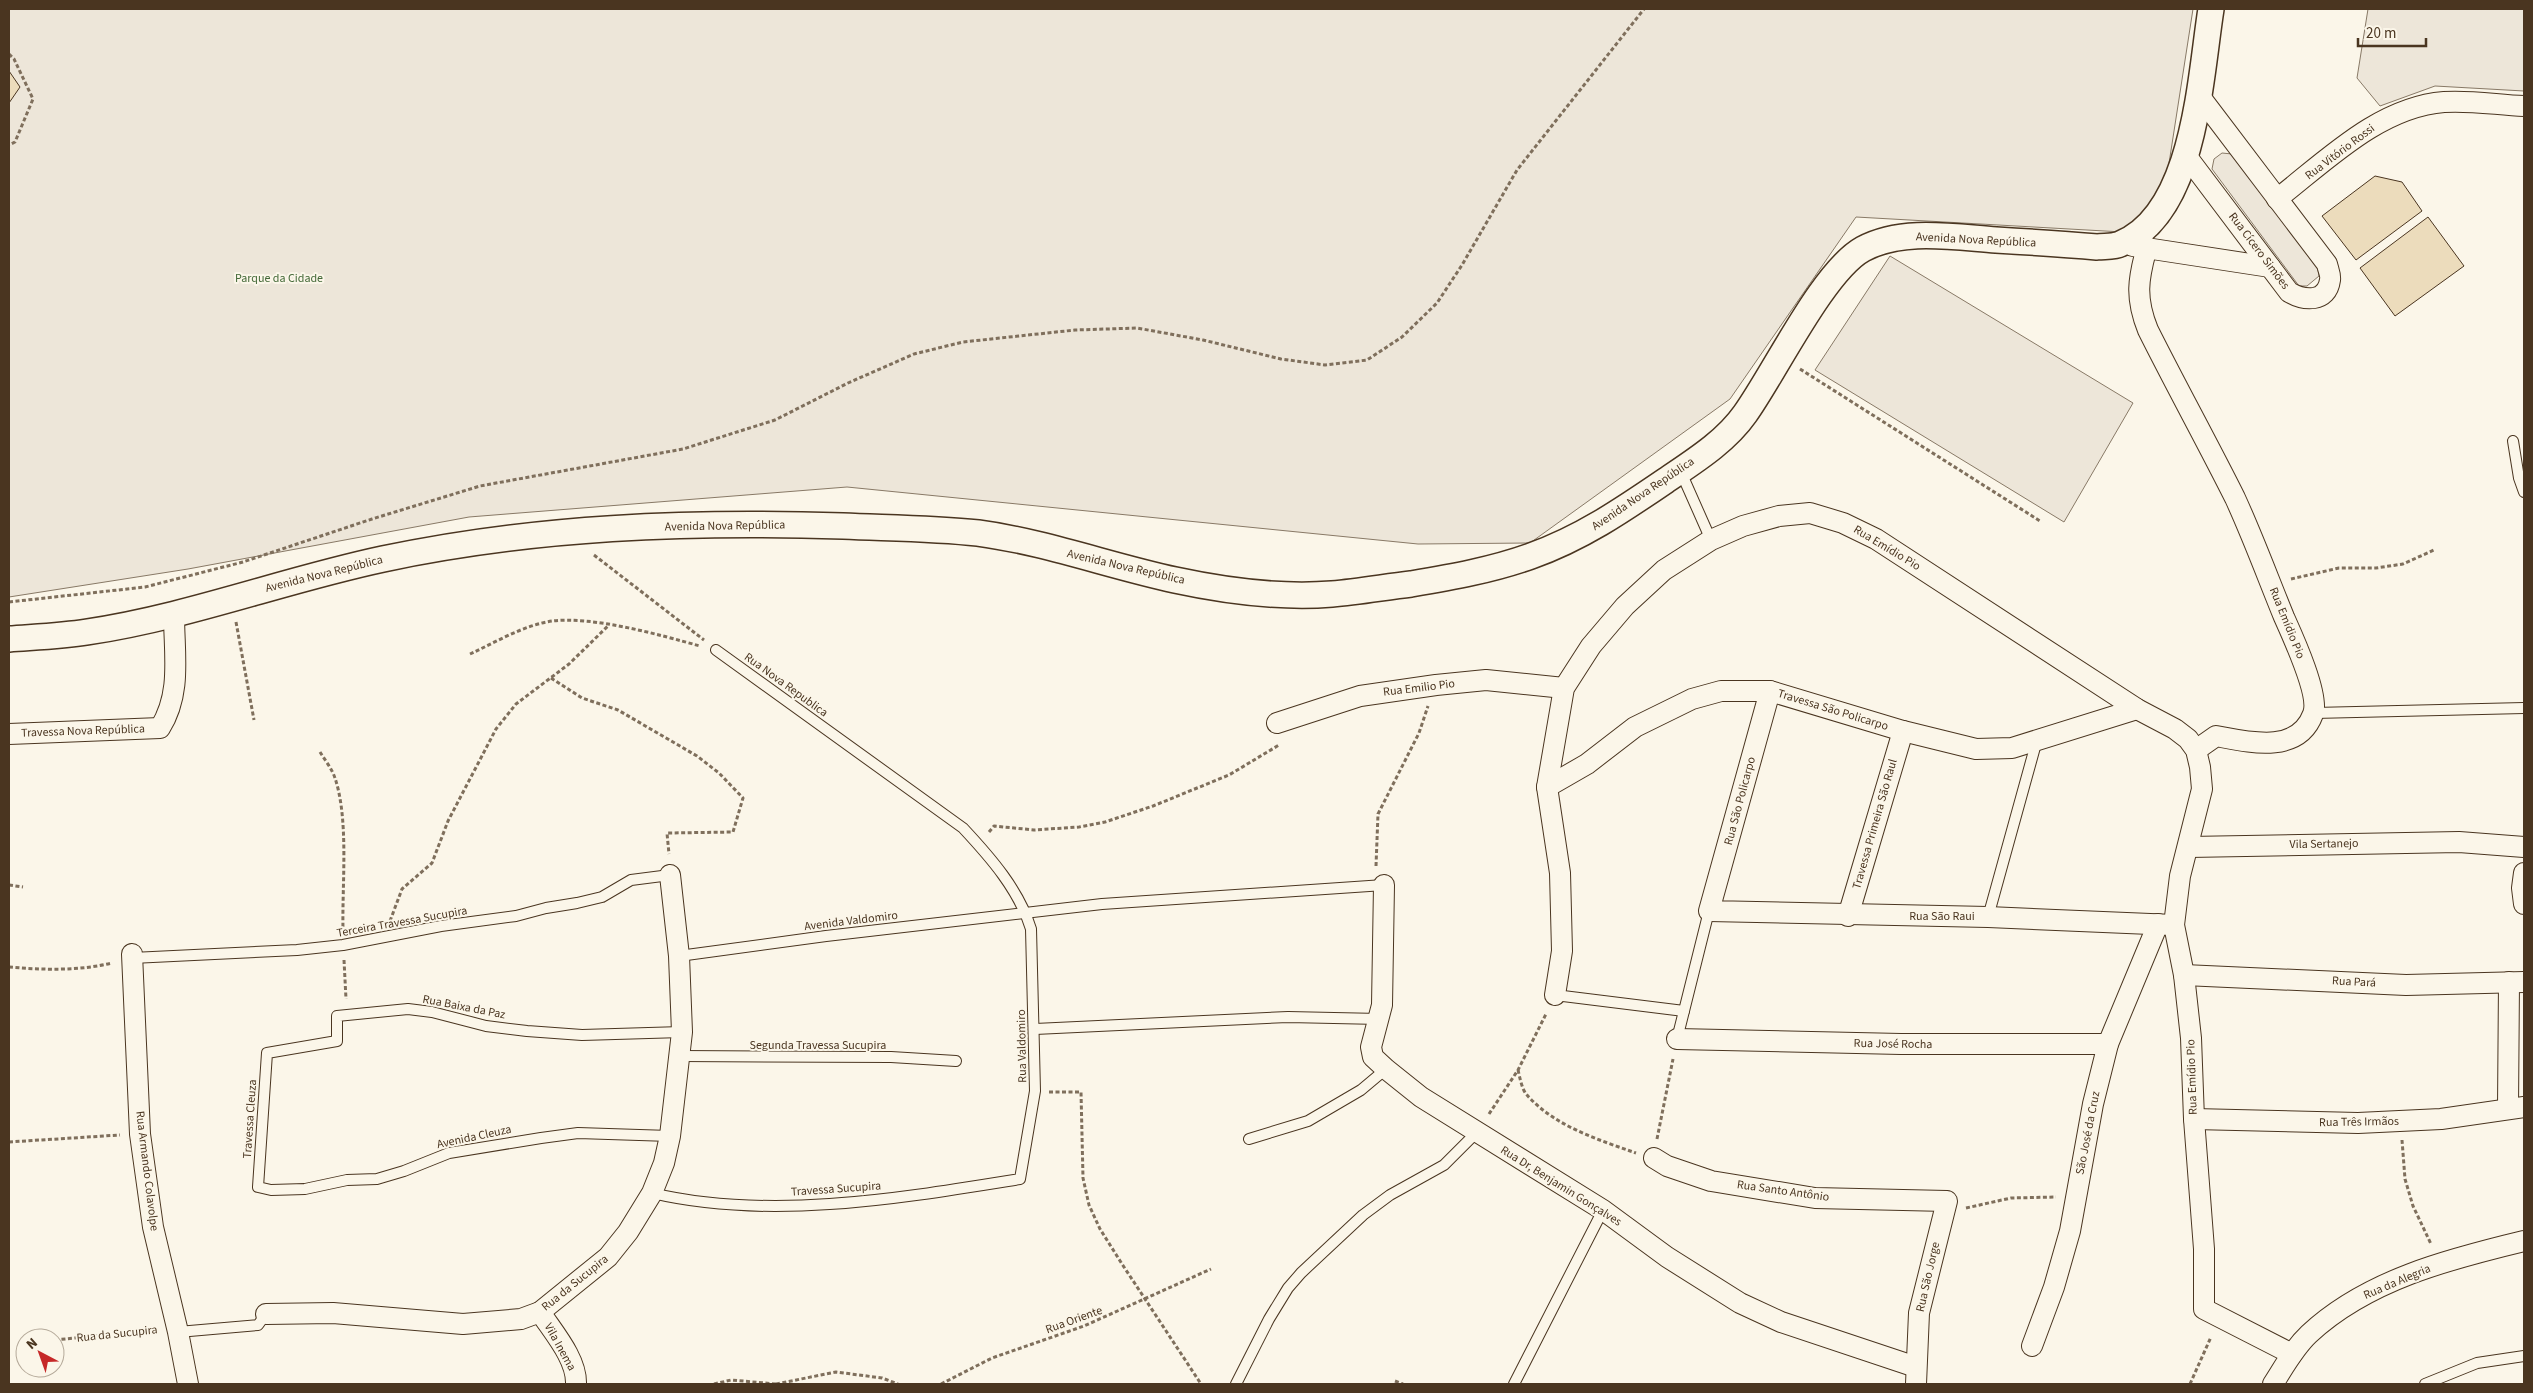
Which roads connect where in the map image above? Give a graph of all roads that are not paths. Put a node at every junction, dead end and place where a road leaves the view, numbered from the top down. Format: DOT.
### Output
graph roads {
  1 [pos="2211,9"];
  2 [pos="2198,94"];
  3 [pos="2524,106"];
  4 [pos="2185,154"];
  5 [pos="2277,199"];
  6 [pos="2119,245"];
  7 [pos="2147,247"];
  8 [pos="2270,267"];
  9 [pos="2513,441"];
  10 [pos="1680,470"];
  11 [pos="2524,492"];
  12 [pos="1711,540"];
  13 [pos="174,614"];
  14 [pos="9,639"];
  15 [pos="716,650"];
  16 [pos="1564,688"];
  17 [pos="1770,691"];
  18 [pos="2524,708"];
  19 [pos="2137,709"];
  20 [pos="2314,713"];
  21 [pos="1277,723"];
  22 [pos="1902,731"];
  23 [pos="9,734"];
  24 [pos="2037,740"];
  25 [pos="2196,750"];
  26 [pos="1546,786"];
  27 [pos="2189,847"];
  28 [pos="2524,848"];
  29 [pos="2524,873"];
  30 [pos="670,876"];
  31 [pos="1380,885"];
  32 [pos="2524,904"];
  33 [pos="1026,912"];
  34 [pos="1710,912"];
  35 [pos="1848,916"];
  36 [pos="1988,917"];
  37 [pos="2166,925"];
  38 [pos="132,956"];
  39 [pos="679,956"];
  40 [pos="2184,974"];
  41 [pos="2517,982"];
  42 [pos="1555,995"];
  43 [pos="1684,1011"];
  44 [pos="1380,1019"];
  45 [pos="1035,1029"];
  46 [pos="682,1032"];
  47 [pos="1677,1039"];
  48 [pos="2108,1044"];
  49 [pos="267,1053"];
  50 [pos="680,1056"];
  51 [pos="956,1061"];
  52 [pos="1386,1070"];
  53 [pos="2516,1108"];
  54 [pos="2194,1119"];
  55 [pos="1476,1133"];
  56 [pos="670,1136"];
  57 [pos="1249,1139"];
  58 [pos="1654,1158"];
  59 [pos="1020,1179"];
  60 [pos="258,1187"];
  61 [pos="652,1193"];
  62 [pos="1945,1207"];
  63 [pos="1603,1210"];
  64 [pos="2524,1241"];
  65 [pos="540,1312"];
  66 [pos="266,1314"];
  67 [pos="178,1332"];
  68 [pos="2032,1346"];
  69 [pos="2292,1354"];
  70 [pos="2524,1356"];
  71 [pos="1916,1376"];
  72 [pos="188,1384"];
  73 [pos="576,1384"];
  74 [pos="1236,1384"];
  75 [pos="1514,1384"];
  76 [pos="2273,1384"];
  77 [pos="2425,1384"];
  1 -- 2 [label="street"];
  2 -- 4 [label="street"];
  2 -- 5 [label="street, Rua Cícero Simões"];
  3 -- 5 [label="street, Rua Vitório Rossi"];
  4 -- 6 [label="street"];
  4 -- 8 [label="street, Rua Cícero Simões"];
  5 -- 8 [label="street, Rua Cícero Simões"];
  6 -- 7 [label="street"];
  6 -- 10 [label="street, Avenida Nova República"];
  7 -- 8 [label="street"];
  7 -- 20 [label="street, Rua Emídio Pio"];
  9 -- 11 [label="lane"];
  10 -- 12 [label="lane"];
  10 -- 13 [label="street, Avenida Nova República"];
  12 -- 16 [label="street, Rua Emídio Pio"];
  12 -- 19 [label="street, Rua Emídio Pio"];
  13 -- 14 [label="street, Avenida Nova República"];
  13 -- 23 [label="street, Travessa Nova República"];
  15 -- 33 [label="lane, Rua Nova Republica"];
  16 -- 21 [label="street, Rua Emilio Pio"];
  16 -- 26 [label="street"];
  17 -- 22 [label="street, Travessa São Policarpo"];
  17 -- 26 [label="street, Travessa São Policarpo"];
  17 -- 34 [label="street, Rua São Policarpo"];
  18 -- 20 [label="lane"];
  19 -- 24 [label="street, Travessa São Policarpo"];
  19 -- 25 [label="street, Rua Emídio Pio"];
  20 -- 25 [label="street"];
  22 -- 24 [label="street, Travessa São Policarpo"];
  22 -- 35 [label="street, Travessa Primeira São Raul"];
  24 -- 36 [label="lane"];
  25 -- 27 [label="street, Rua Emídio Pio"];
  26 -- 42 [label="street"];
  27 -- 28 [label="street, Vila Sertanejo"];
  27 -- 37 [label="street, Rua Emídio Pio"];
  29 -- 32 [label="street"];
  30 -- 38 [label="lane, Terceira Travessa Sucupira"];
  30 -- 39 [label="street, Rua da Sucupira"];
  31 -- 33 [label="lane, Avenida Valdomiro"];
  31 -- 44 [label="street, Rua Dr, Benjamin Gonçalves"];
  33 -- 39 [label="lane, Avenida Valdomiro"];
  33 -- 45 [label="lane, Rua Valdomiro"];
  34 -- 35 [label="street, Rua São Raui"];
  34 -- 43 [label="lane"];
  35 -- 36 [label="street, Rua São Raui"];
  36 -- 37 [label="street, Rua São Raui"];
  37 -- 40 [label="street, Rua Emídio Pio"];
  37 -- 48 [label="street, São José da Cruz"];
  38 -- 67 [label="street, Rua Armando Colavolpe"];
  39 -- 46 [label="street, Rua da Sucupira"];
  40 -- 41 [label="street, Rua Pará"];
  40 -- 54 [label="street, Rua Emídio Pio"];
  41 -- 53 [label="street"];
  42 -- 43 [label="lane"];
  43 -- 47 [label="lane"];
  44 -- 45 [label="lane"];
  44 -- 52 [label="street, Rua Dr, Benjamin Gonçalves"];
  45 -- 59 [label="lane, Rua Valdomiro"];
  46 -- 49 [label="lane, Rua Baixa da Paz"];
  46 -- 50 [label="street, Rua da Sucupira"];
  47 -- 48 [label="street, Rua José Rocha"];
  48 -- 68 [label="street, São José da Cruz"];
  49 -- 60 [label="lane, Travessa Cleuza"];
  50 -- 51 [label="lane, Segunda Travessa Sucupira"];
  50 -- 56 [label="street, Rua da Sucupira"];
  52 -- 55 [label="street, Rua Dr, Benjamin Gonçalves"];
  52 -- 57 [label="lane"];
  53 -- 54 [label="street, Rua Três Irmãos"];
  54 -- 69 [label="street, Rua Emídio Pio"];
  55 -- 63 [label="street, Rua Dr, Benjamin Gonçalves"];
  55 -- 74 [label="lane"];
  56 -- 60 [label="lane, Avenida Cleuza"];
  56 -- 61 [label="street, Rua da Sucupira"];
  58 -- 62 [label="street, Rua Santo Antônio"];
  59 -- 61 [label="lane, Travessa Sucupira"];
  61 -- 65 [label="street, Rua da Sucupira"];
  62 -- 71 [label="street, Rua São Jorge"];
  63 -- 71 [label="street, Rua Dr, Benjamin Gonçalves"];
  63 -- 75 [label="lane"];
  64 -- 69 [label="street, Rua da Alegria"];
  65 -- 66 [label="street, Rua da Sucupira"];
  65 -- 73 [label="street, Vila Inema"];
  66 -- 67 [label="lane"];
  67 -- 72 [label="street, Rua Armando Colavolpe"];
  69 -- 76 [label="street, Rua da Alegria"];
  70 -- 77 [label="lane"];
}
